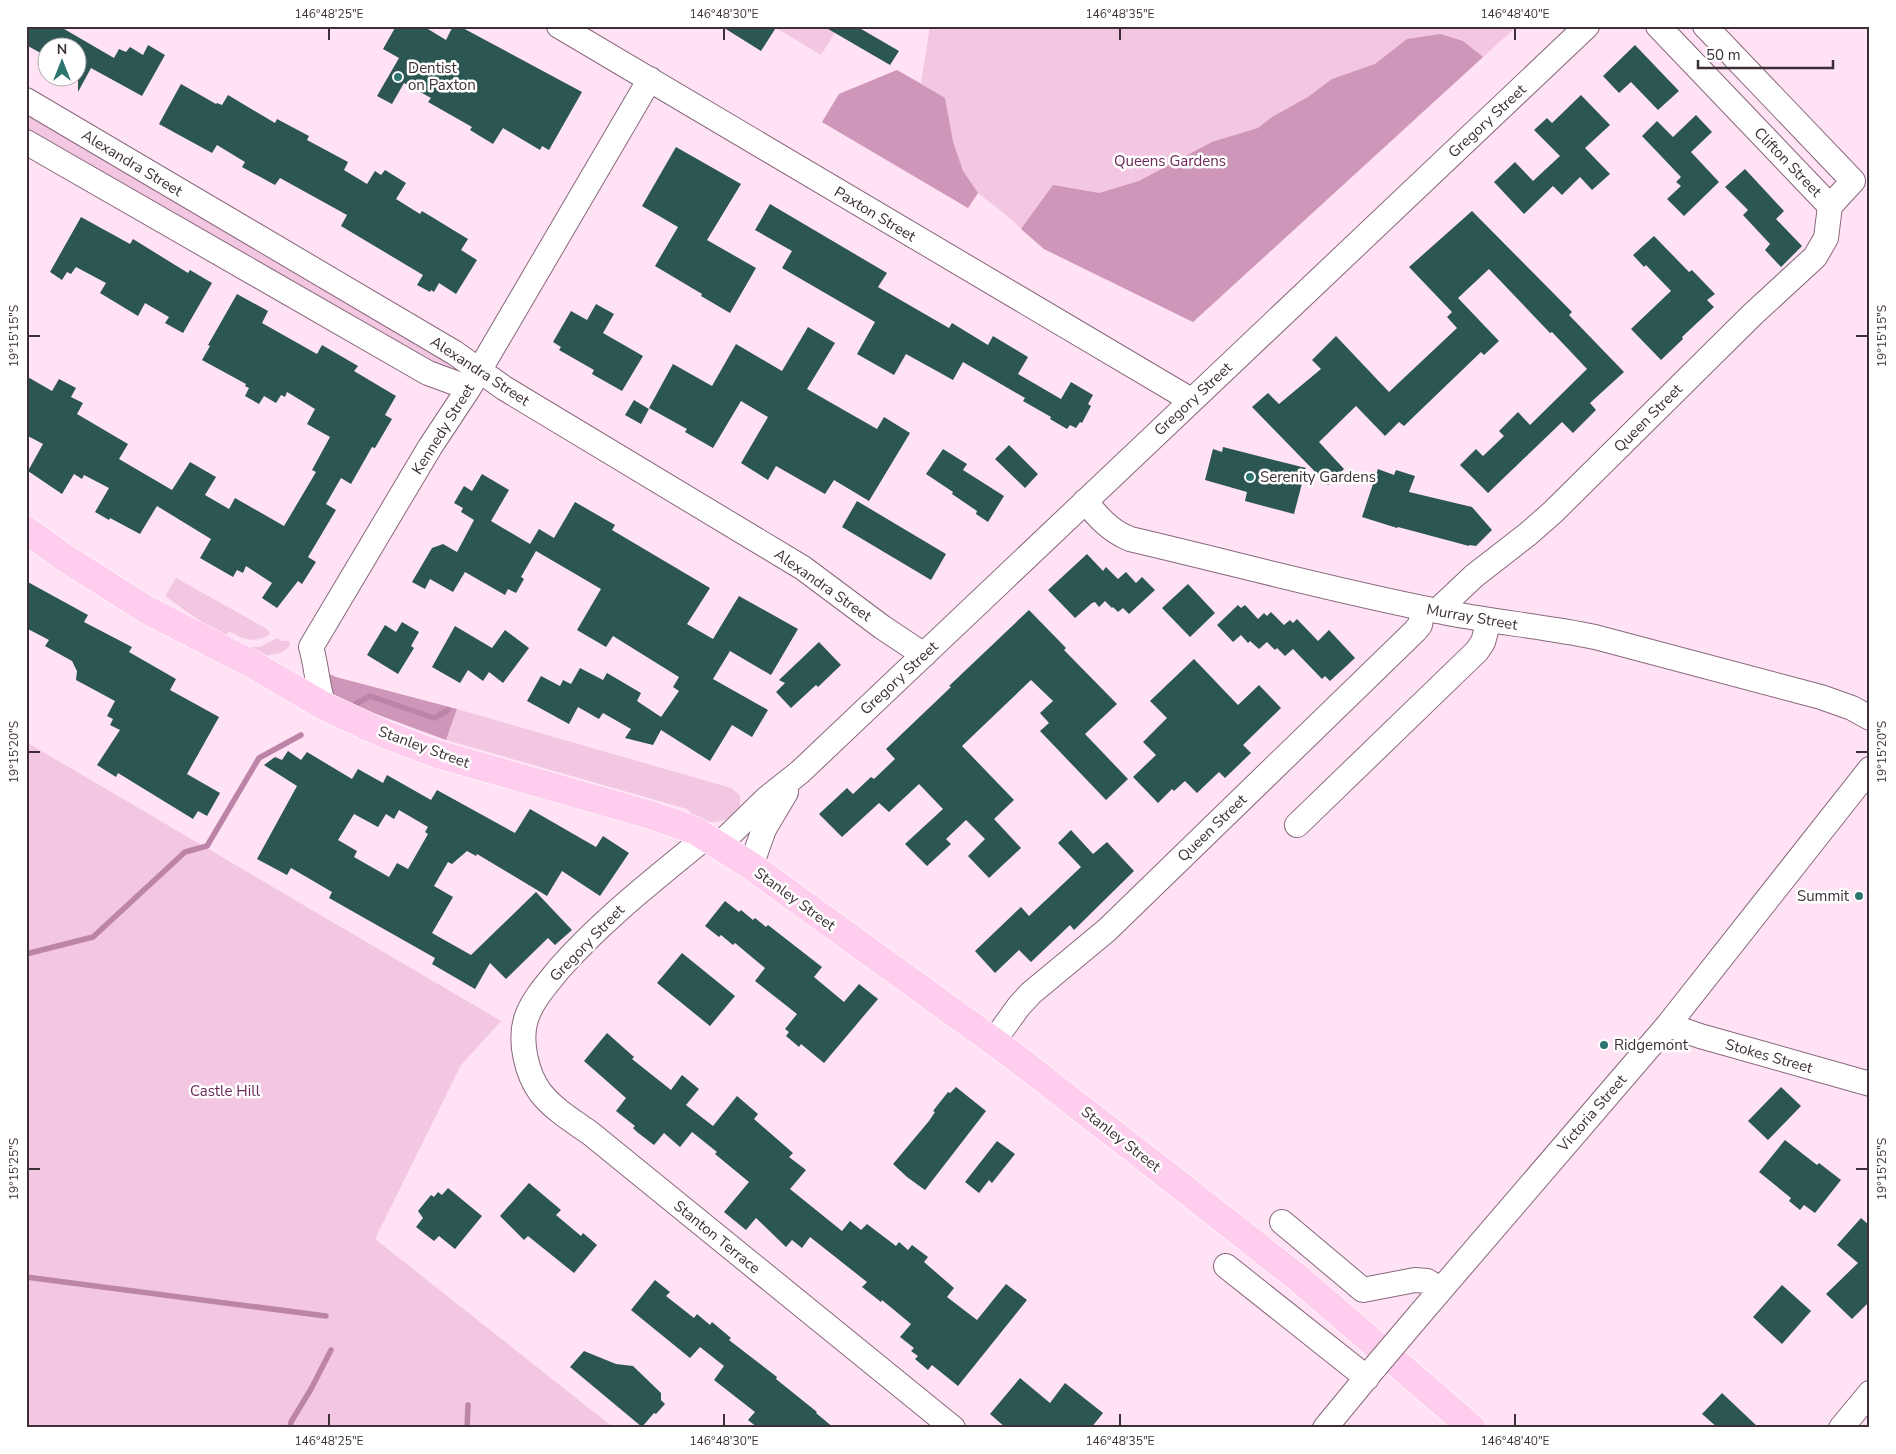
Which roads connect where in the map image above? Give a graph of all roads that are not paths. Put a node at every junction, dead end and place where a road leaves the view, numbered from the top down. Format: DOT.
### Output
graph roads {
  1 [pos="559,26"];
  2 [pos="1587,26"];
  3 [pos="1658,26"];
  4 [pos="1705,26"];
  5 [pos="650,80"];
  6 [pos="26,100"];
  7 [pos="26,142"];
  8 [pos="1830,206"];
  9 [pos="474,379"];
  10 [pos="1191,400"];
  11 [pos="1085,501"];
  12 [pos="26,530"];
  13 [pos="1430,610"];
  14 [pos="1489,621"];
  15 [pos="924,655"];
  16 [pos="324,706"];
  17 [pos="1870,718"];
  18 [pos="1870,769"];
  19 [pos="800,772"];
  20 [pos="1297,825"];
  21 [pos="713,841"];
  22 [pos="750,866"];
  23 [pos="526,1020"];
  24 [pos="1668,1025"];
  25 [pos="994,1042"];
  26 [pos="1870,1084"];
  27 [pos="1282,1222"];
  28 [pos="1226,1266"];
  29 [pos="1440,1289"];
  30 [pos="1372,1372"];
  31 [pos="1870,1393"];
  32 [pos="953,1428"];
  33 [pos="1325,1428"];
  34 [pos="1472,1428"];
  35 [pos="1841,1428"];
  1 -- 5 [label="street, Paxton Street"];
  2 -- 10 [label="street, Gregory Street"];
  3 -- 8 [label="street, Clifton Street"];
  4 -- 8 [label="street, Clifton Street"];
  5 -- 9 [label="street, Kennedy Street"];
  5 -- 10 [label="street, Paxton Street"];
  6 -- 9 [label="street, Alexandra Street"];
  7 -- 9 [label="street, Alexandra Street"];
  8 -- 13 [label="street, Queen Street"];
  9 -- 15 [label="street, Alexandra Street"];
  9 -- 16 [label="street, Kennedy Street"];
  10 -- 11 [label="street, Gregory Street"];
  11 -- 13 [label="street, Murray Street"];
  11 -- 15 [label="street, Gregory Street"];
  12 -- 16 [label="main road, Stanley Street"];
  13 -- 14 [label="street, Murray Street"];
  13 -- 25 [label="street, Queen Street"];
  14 -- 17 [label="street, Murray Street"];
  14 -- 20 [label="street"];
  15 -- 19 [label="street, Gregory Street"];
  16 -- 21 [label="main road, Stanley Street"];
  18 -- 24 [label="street, Victoria Street"];
  19 -- 21 [label="street, Gregory Street"];
  19 -- 22 [label="street, Gregory Street"];
  21 -- 22 [label="main road, Stanley Street"];
  21 -- 23 [label="street, Gregory Street"];
  22 -- 25 [label="main road, Stanley Street"];
  23 -- 32 [label="street, Stanton Terrace"];
  24 -- 26 [label="street, Stokes Street"];
  24 -- 29 [label="street, Victoria Street"];
  25 -- 34 [label="main road, Stanley Street"];
  27 -- 29 [label="street"];
  28 -- 30 [label="street"];
  29 -- 30 [label="street, Victoria Street, bridge"];
  30 -- 33 [label="street, Victoria Street"];
  31 -- 35 [label="street"];
}
